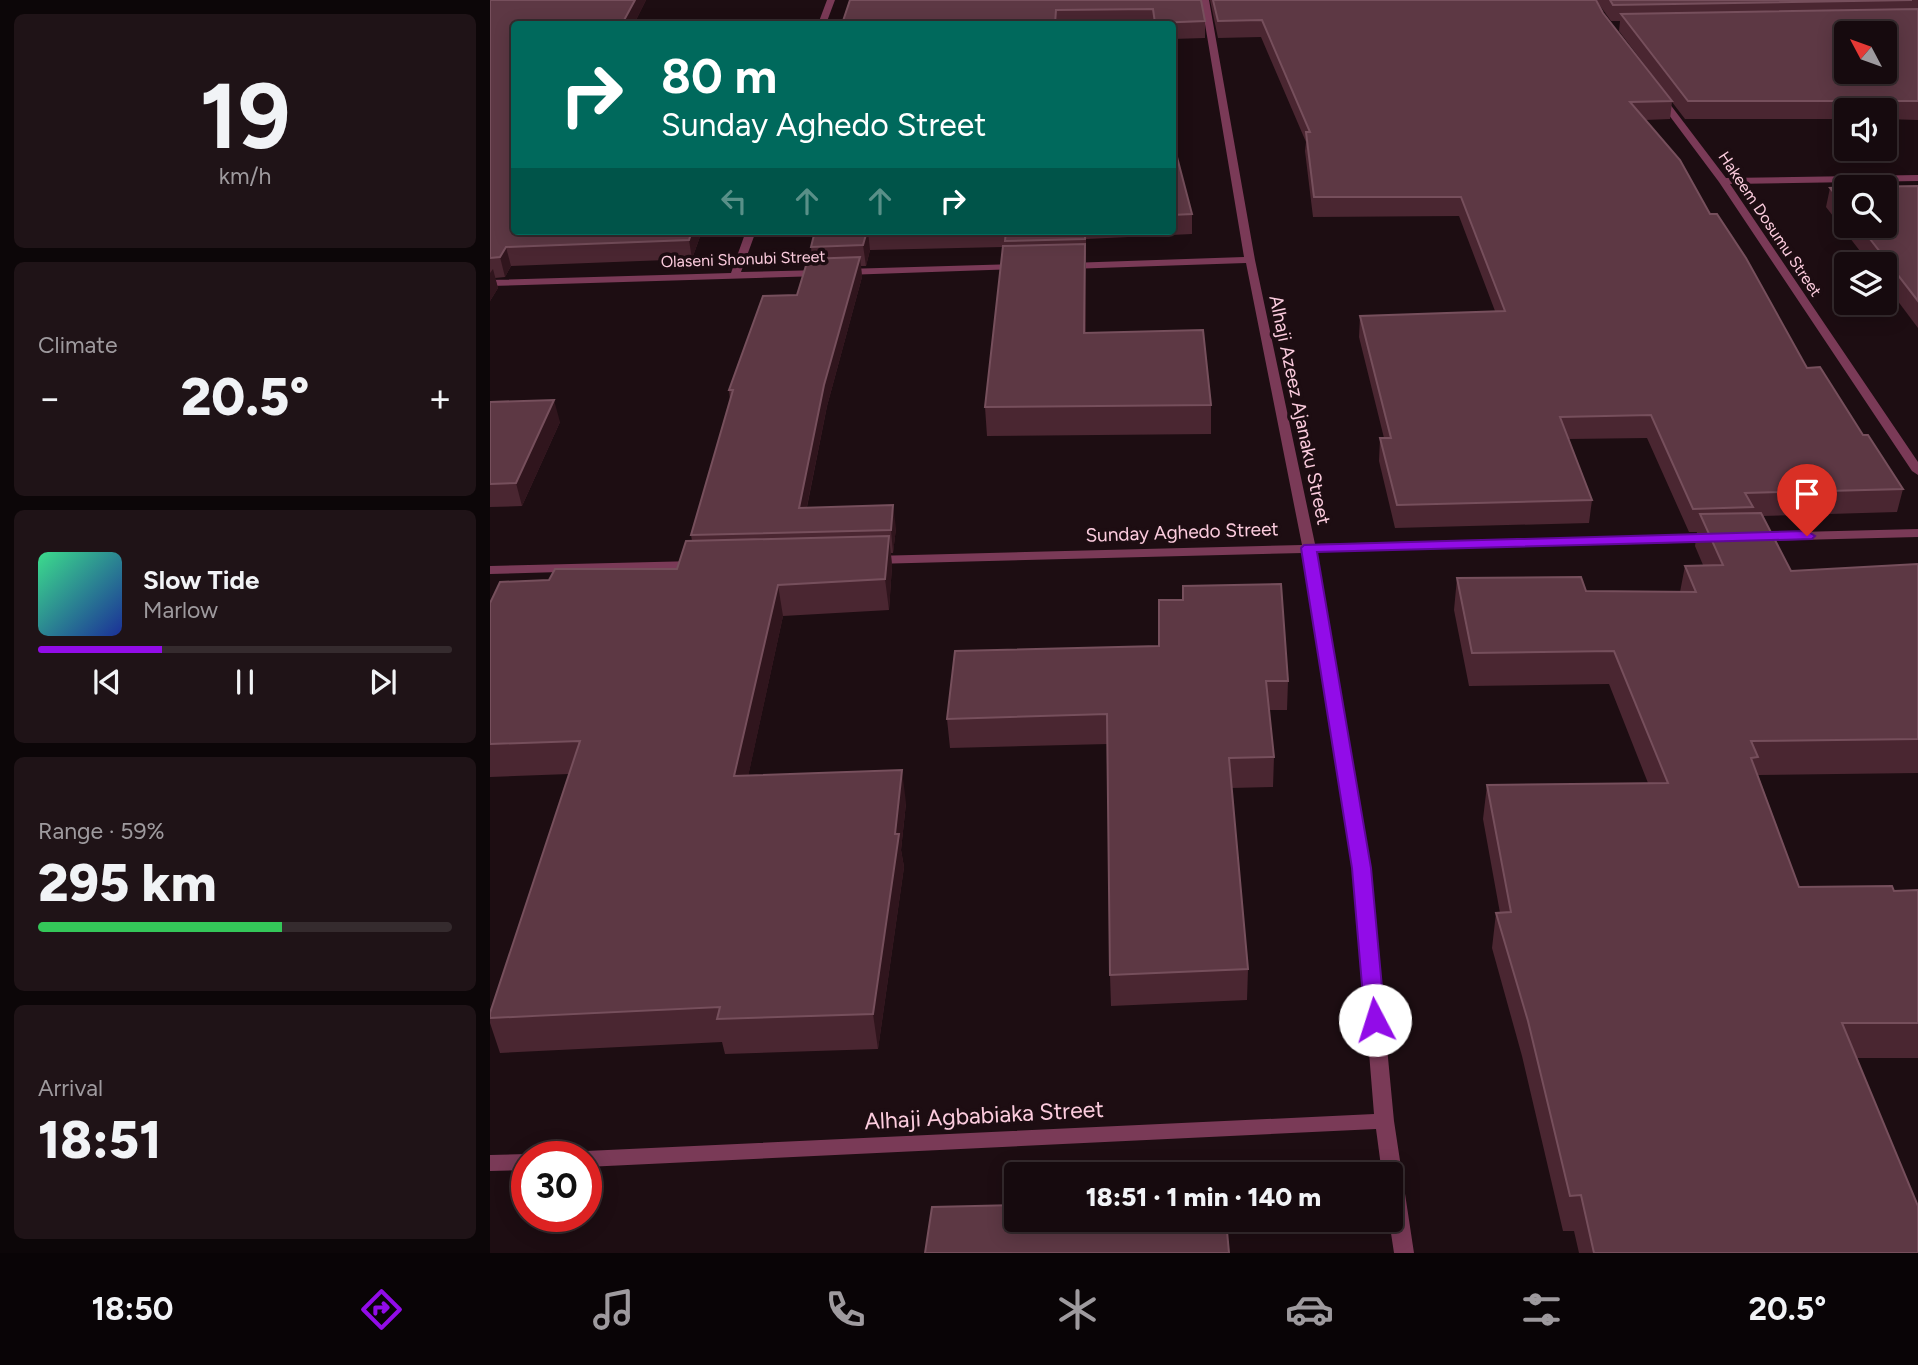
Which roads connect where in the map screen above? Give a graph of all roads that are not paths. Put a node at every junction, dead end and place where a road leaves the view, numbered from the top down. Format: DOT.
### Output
graph roads {
  1 [pos="831,0"];
  2 [pos="1205,0"];
  3 [pos="823,21"];
  4 [pos="1656,92"];
  5 [pos="1918,177"];
  6 [pos="1723,181"];
  7 [pos="750,235"];
  8 [pos="1250,260"];
  9 [pos="1055,266"];
  10 [pos="1027,267"];
  11 [pos="735,275"];
  12 [pos="490,283"];
  13 [pos="1918,471"];
  14 [pos="1918,533"];
  15 [pos="1309,548"];
  16 [pos="865,560"];
  17 [pos="712,564"];
  18 [pos="490,570"];
  19 [pos="1384,1121"];
  20 [pos="602,1158"];
  21 [pos="511,1162"];
  22 [pos="490,1163"];
  23 [pos="1404,1253"];
  1 -- 3 [label="street"];
  2 -- 8 [label="street, Alhaji Azeez Ajanaku Street"];
  4 -- 6 [label="street, Hakeem Dosumu Street"];
  5 -- 6 [label="street"];
  6 -- 13 [label="street, Hakeem Dosumu Street"];
  7 -- 11 [label="street"];
  8 -- 9 [label="street"];
  8 -- 15 [label="street, Alhaji Azeez Ajanaku Street"];
  10 -- 11 [label="street, Olaseni Shonubi Street"];
  11 -- 12 [label="street, Olaseni Shonubi Street"];
  14 -- 15 [label="street, Sunday Aghedo Street"];
  15 -- 16 [label="street, Sunday Aghedo Street"];
  15 -- 19 [label="street, Alhaji Azeez Ajanaku Street"];
  17 -- 18 [label="street"];
  19 -- 20 [label="street, Alhaji Agbabiaka Street"];
  19 -- 23 [label="street, Alhaji Azeez Ajanaku Street"];
  21 -- 22 [label="street"];
}
